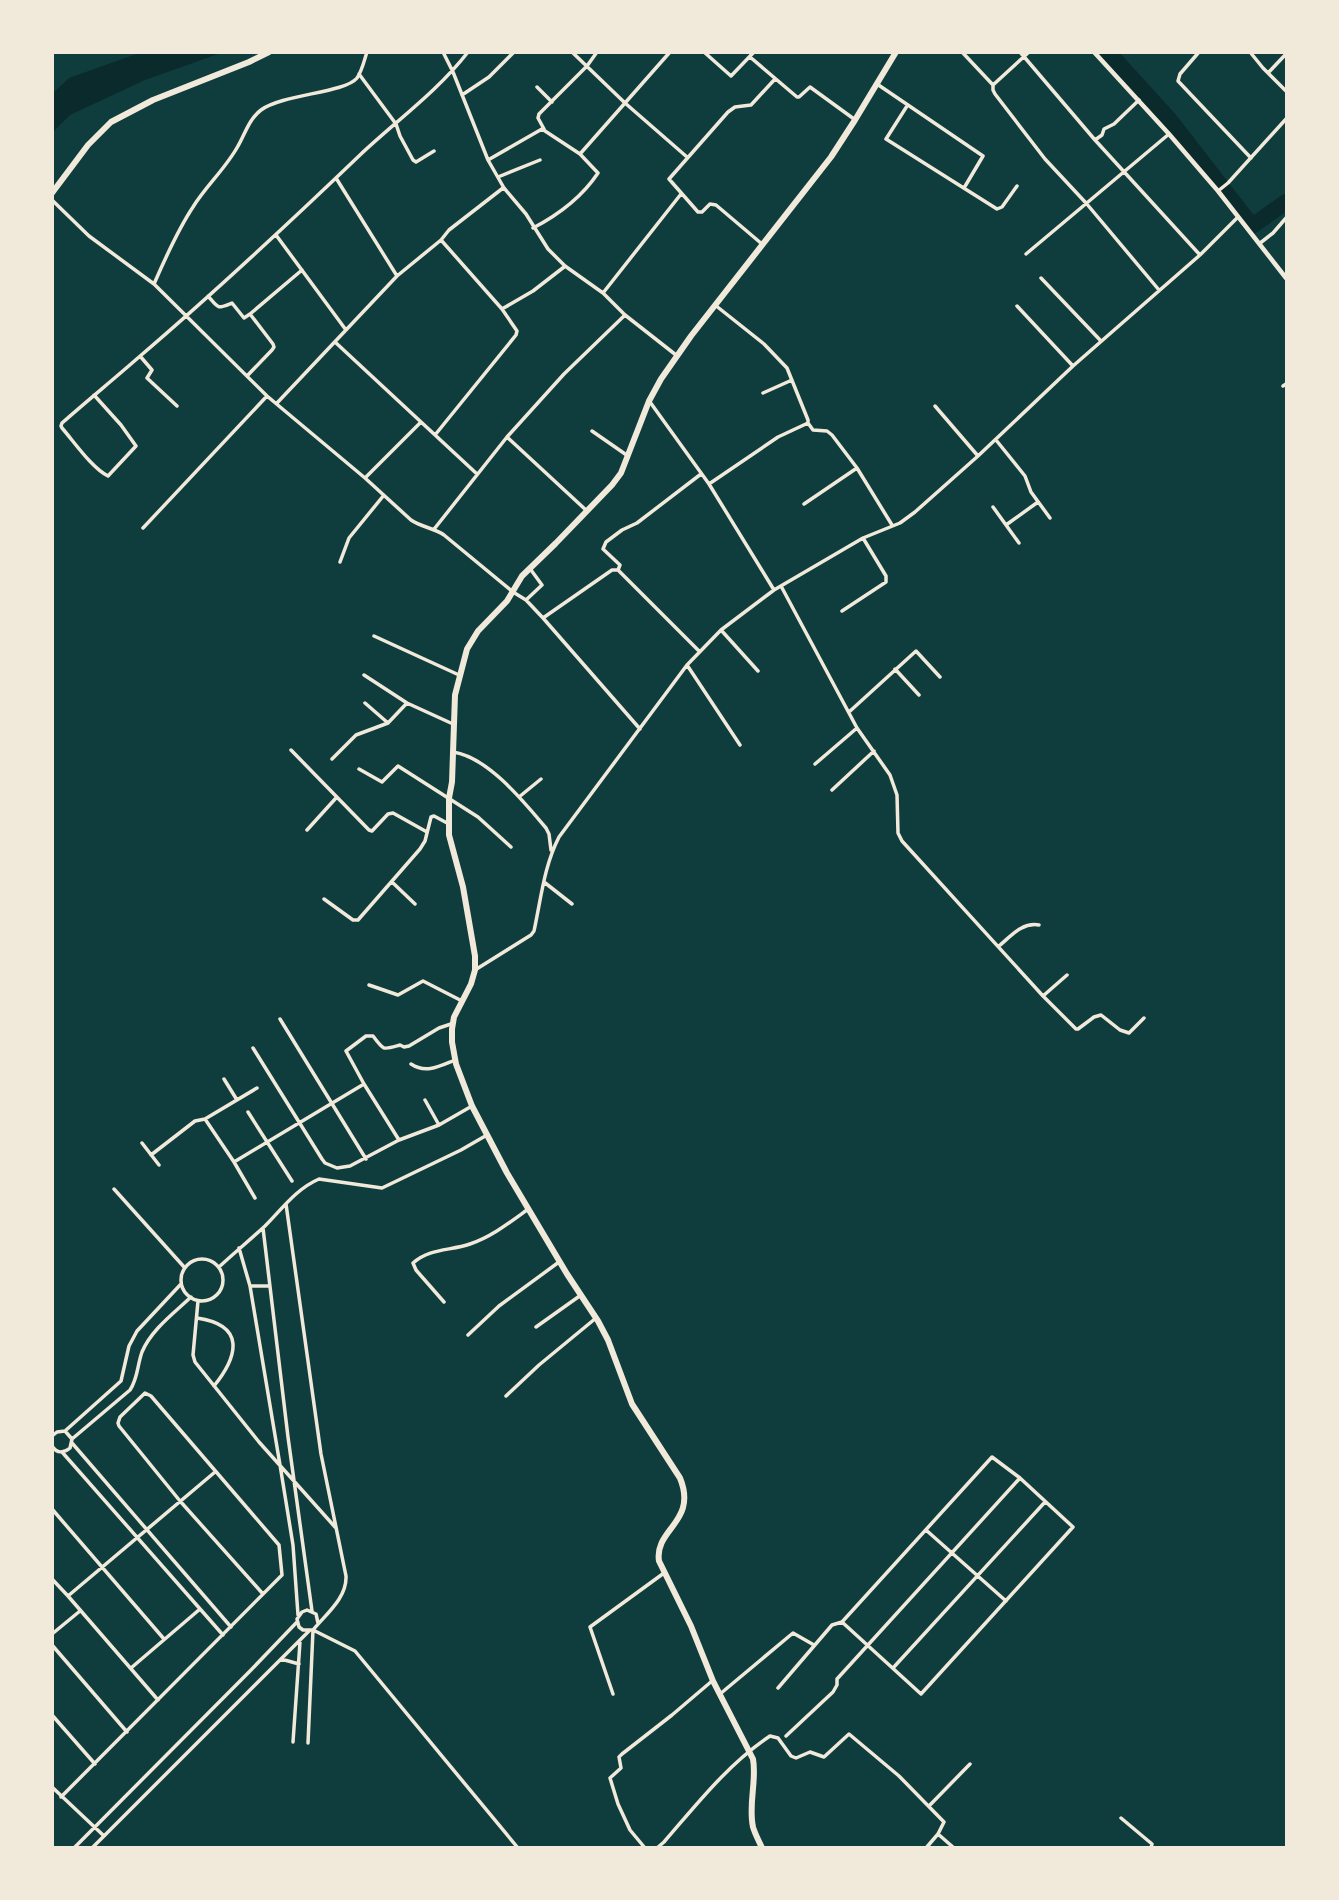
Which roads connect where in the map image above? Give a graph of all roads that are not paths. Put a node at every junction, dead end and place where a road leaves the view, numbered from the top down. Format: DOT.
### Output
graph roads {
  1 [pos="270,52"];
  2 [pos="367,52"];
  3 [pos="443,52"];
  4 [pos="468,52"];
  5 [pos="514,52"];
  6 [pos="572,52"];
  7 [pos="597,52"];
  8 [pos="670,52"];
  9 [pos="704,52"];
  10 [pos="754,52"];
  11 [pos="896,52"];
  12 [pos="961,52"];
  13 [pos="1020,52"];
  14 [pos="1029,52"];
  15 [pos="1094,52"];
  16 [pos="1199,52"];
  17 [pos="1250,52"];
  18 [pos="1286,54"];
  19 [pos="750,57"];
  20 [pos="1024,57"];
  21 [pos="587,66"];
  22 [pos="453,72"];
  23 [pos="1268,73"];
  24 [pos="359,75"];
  25 [pos="775,79"];
  26 [pos="877,85"];
  27 [pos="993,85"];
  28 [pos="537,87"];
  29 [pos="1286,91"];
  30 [pos="463,95"];
  31 [pos="1139,100"];
  32 [pos="552,102"];
  33 [pos="625,103"];
  34 [pos="907,106"];
  35 [pos="1286,119"];
  36 [pos="855,120"];
  37 [pos="396,124"];
  38 [pos="544,129"];
  39 [pos="1169,134"];
  40 [pos="1095,140"];
  41 [pos="434,151"];
  42 [pos="580,154"];
  43 [pos="687,157"];
  44 [pos="1251,158"];
  45 [pos="488,160"];
  46 [pos="540,160"];
  47 [pos="1124,171"];
  48 [pos="498,177"];
  49 [pos="336,178"];
  50 [pos="1017,186"];
  51 [pos="504,188"];
  52 [pos="964,188"];
  53 [pos="1220,189"];
  54 [pos="52,193"];
  55 [pos="681,194"];
  56 [pos="52,200"];
  57 [pos="1086,203"];
  58 [pos="1238,217"];
  59 [pos="1286,219"];
  60 [pos="533,228"];
  61 [pos="276,235"];
  62 [pos="441,240"];
  63 [pos="1262,243"];
  64 [pos="762,244"];
  65 [pos="1026,254"];
  66 [pos="1199,255"];
  67 [pos="565,266"];
  68 [pos="302,270"];
  69 [pos="397,276"];
  70 [pos="1041,278"];
  71 [pos="1286,278"];
  72 [pos="154,284"];
  73 [pos="1159,290"];
  74 [pos="603,292"];
  75 [pos="208,296"];
  76 [pos="715,305"];
  77 [pos="1017,306"];
  78 [pos="502,309"];
  79 [pos="250,314"];
  80 [pos="625,315"];
  81 [pos="185,316"];
  82 [pos="346,330"];
  83 [pos="1101,341"];
  84 [pos="335,342"];
  85 [pos="140,356"];
  86 [pos="678,357"];
  87 [pos="1073,366"];
  88 [pos="247,376"];
  89 [pos="792,380"];
  90 [pos="763,393"];
  91 [pos="93,395"];
  92 [pos="267,396"];
  93 [pos="649,401"];
  94 [pos="277,403"];
  95 [pos="177,406"];
  96 [pos="935,406"];
  97 [pos="421,422"];
  98 [pos="808,423"];
  99 [pos="592,431"];
  100 [pos="435,435"];
  101 [pos="507,437"];
  102 [pos="996,439"];
  103 [pos="629,456"];
  104 [pos="978,456"];
  105 [pos="857,468"];
  106 [pos="477,474"];
  107 [pos="701,474"];
  108 [pos="365,478"];
  109 [pos="709,484"];
  110 [pos="384,495"];
  111 [pos="1038,502"];
  112 [pos="804,503"];
  113 [pos="993,507"];
  114 [pos="587,511"];
  115 [pos="1050,518"];
  116 [pos="892,525"];
  117 [pos="1006,525"];
  118 [pos="144,528"];
  119 [pos="435,528"];
  120 [pos="863,538"];
  121 [pos="1019,543"];
  122 [pos="340,562"];
  123 [pos="529,568"];
  124 [pos="618,570"];
  125 [pos="781,586"];
  126 [pos="774,590"];
  127 [pos="513,592"];
  128 [pos="526,600"];
  129 [pos="842,611"];
  130 [pos="543,618"];
  131 [pos="721,630"];
  132 [pos="374,636"];
  133 [pos="700,652"];
  134 [pos="687,665"];
  135 [pos="895,669"];
  136 [pos="758,671"];
  137 [pos="364,675"];
  138 [pos="459,675"];
  139 [pos="940,677"];
  140 [pos="919,695"];
  141 [pos="365,703"];
  142 [pos="407,703"];
  143 [pos="849,712"];
  144 [pos="388,723"];
  145 [pos="453,724"];
  146 [pos="857,728"];
  147 [pos="640,729"];
  148 [pos="740,745"];
  149 [pos="290,750"];
  150 [pos="874,751"];
  151 [pos="453,752"];
  152 [pos="331,759"];
  153 [pos="815,764"];
  154 [pos="359,769"];
  155 [pos="541,779"];
  156 [pos="832,790"];
  157 [pos="337,797"];
  158 [pos="519,797"];
  159 [pos="449,798"];
  160 [pos="449,824"];
  161 [pos="307,830"];
  162 [pos="427,832"];
  163 [pos="511,847"];
  164 [pos="551,851"];
  165 [pos="392,882"];
  166 [pos="544,882"];
  167 [pos="324,899"];
  168 [pos="415,904"];
  169 [pos="572,904"];
  170 [pos="1039,925"];
  171 [pos="999,946"];
  172 [pos="475,970"];
  173 [pos="1067,975"];
  174 [pos="369,985"];
  175 [pos="1044,996"];
  176 [pos="461,1001"];
  177 [pos="1144,1018"];
  178 [pos="280,1019"];
  179 [pos="453,1023"];
  180 [pos="253,1048"];
  181 [pos="455,1060"];
  182 [pos="411,1065"];
  183 [pos="224,1079"];
  184 [pos="364,1084"];
  185 [pos="257,1088"];
  186 [pos="237,1100"];
  187 [pos="425,1100"];
  188 [pos="333,1104"];
  189 [pos="472,1107"];
  190 [pos="248,1112"];
  191 [pos="205,1119"];
  192 [pos="300,1124"];
  193 [pos="439,1125"];
  194 [pos="487,1135"];
  195 [pos="399,1140"];
  196 [pos="267,1142"];
  197 [pos="142,1143"];
  198 [pos="151,1155"];
  199 [pos="366,1159"];
  200 [pos="234,1162"];
  201 [pos="159,1166"];
  202 [pos="292,1181"];
  203 [pos="114,1189"];
  204 [pos="255,1198"];
  205 [pos="286,1204"];
  206 [pos="529,1209"];
  207 [pos="263,1228"];
  208 [pos="239,1248"];
  209 [pos="560,1261"];
  210 [pos="219,1267"];
  211 [pos="185,1268"];
  212 [pos="181,1284"];
  213 [pos="250,1286"];
  214 [pos="269,1286"];
  215 [pos="582,1296"];
  216 [pos="191,1297"];
  217 [pos="198,1301"];
  218 [pos="444,1302"];
  219 [pos="197,1318"];
  220 [pos="596,1318"];
  221 [pos="536,1327"];
  222 [pos="468,1335"];
  223 [pos="214,1386"];
  224 [pos="506,1396"];
  225 [pos="65,1431"];
  226 [pos="52,1436"];
  227 [pos="72,1441"];
  228 [pos="52,1446"];
  229 [pos="60,1452"];
  230 [pos="52,1456"];
  231 [pos="280,1465"];
  232 [pos="216,1472"];
  233 [pos="1020,1478"];
  234 [pos="295,1482"];
  235 [pos="180,1501"];
  236 [pos="1045,1502"];
  237 [pos="52,1509"];
  238 [pos="146,1530"];
  239 [pos="337,1530"];
  240 [pos="926,1530"];
  241 [pos="138,1538"];
  242 [pos="952,1553"];
  243 [pos="102,1567"];
  244 [pos="664,1573"];
  245 [pos="978,1576"];
  246 [pos="53,1581"];
  247 [pos="263,1594"];
  248 [pos="68,1596"];
  249 [pos="1006,1601"];
  250 [pos="200,1609"];
  251 [pos="80,1611"];
  252 [pos="312,1612"];
  253 [pos="298,1615"];
  254 [pos="297,1622"];
  255 [pos="842,1622"];
  256 [pos="317,1623"];
  257 [pos="231,1627"];
  258 [pos="311,1630"];
  259 [pos="52,1634"];
  260 [pos="223,1636"];
  261 [pos="164,1639"];
  262 [pos="300,1640"];
  263 [pos="52,1645"];
  264 [pos="814,1645"];
  265 [pos="868,1646"];
  266 [pos="281,1659"];
  267 [pos="299,1664"];
  268 [pos="131,1668"];
  269 [pos="893,1668"];
  270 [pos="713,1681"];
  271 [pos="778,1688"];
  272 [pos="613,1693"];
  273 [pos="720,1694"];
  274 [pos="158,1700"];
  275 [pos="52,1715"];
  276 [pos="127,1732"];
  277 [pos="786,1737"];
  278 [pos="293,1742"];
  279 [pos="308,1743"];
  280 [pos="748,1751"];
  281 [pos="94,1764"];
  282 [pos="970,1764"];
  283 [pos="52,1787"];
  284 [pos="61,1797"];
  285 [pos="929,1806"];
  286 [pos="1121,1818"];
  287 [pos="95,1827"];
  288 [pos="938,1834"];
  289 [pos="104,1836"];
  290 [pos="74,1847"];
  291 [pos="92,1847"];
  292 [pos="518,1847"];
  293 [pos="645,1847"];
  294 [pos="657,1847"];
  295 [pos="762,1847"];
  296 [pos="926,1847"];
  297 [pos="954,1847"];
  298 [pos="1151,1847"];
  1 -- 54 [label="main road"];
  2 -- 24 [label="street"];
  3 -- 22 [label="street"];
  4 -- 22 [label="street"];
  5 -- 30 [label="street"];
  6 -- 21 [label="street"];
  7 -- 21 [label="street"];
  8 -- 33 [label="street"];
  9 -- 19 [label="street"];
  10 -- 19 [label="street"];
  11 -- 26 [label="main road"];
  12 -- 27 [label="street"];
  13 -- 20 [label="street"];
  14 -- 20 [label="street"];
  15 -- 31 [label="street"];
  16 -- 44 [label="street"];
  17 -- 23 [label="street"];
  18 -- 23 [label="street"];
  19 -- 25 [label="street"];
  20 -- 27 [label="street"];
  20 -- 40 [label="street"];
  21 -- 32 [label="street"];
  21 -- 33 [label="street"];
  22 -- 30 [label="street"];
  22 -- 37 [label="street"];
  23 -- 29 [label="street"];
  24 -- 37 [label="street"];
  24 -- 72 [label="street"];
  25 -- 36 [label="street"];
  25 -- 43 [label="street"];
  26 -- 34 [label="street"];
  26 -- 36 [label="main road"];
  27 -- 57 [label="street"];
  28 -- 32 [label="street"];
  30 -- 45 [label="street"];
  31 -- 39 [label="street"];
  31 -- 40 [label="street"];
  32 -- 38 [label="street"];
  33 -- 42 [label="street"];
  33 -- 43 [label="street"];
  34 -- 52 [label="street"];
  34 -- 52 [label="street"];
  35 -- 44 [label="street"];
  36 -- 64 [label="main road"];
  37 -- 41 [label="street"];
  37 -- 49 [label="street"];
  38 -- 42 [label="street"];
  38 -- 45 [label="street"];
  39 -- 47 [label="street"];
  39 -- 53 [label="street"];
  40 -- 47 [label="street"];
  42 -- 60 [label="street"];
  43 -- 55 [label="street"];
  44 -- 53 [label="street"];
  45 -- 48 [label="street"];
  46 -- 48 [label="street"];
  47 -- 57 [label="street"];
  47 -- 66 [label="street"];
  48 -- 51 [label="street"];
  49 -- 61 [label="street"];
  49 -- 69 [label="street"];
  50 -- 52 [label="street"];
  51 -- 60 [label="street"];
  51 -- 62 [label="street"];
  53 -- 58 [label="street"];
  55 -- 64 [label="street"];
  55 -- 74 [label="street"];
  56 -- 72 [label="street"];
  57 -- 65 [label="street"];
  57 -- 73 [label="street"];
  58 -- 63 [label="street"];
  58 -- 66 [label="street"];
  59 -- 63 [label="street"];
  60 -- 67 [label="street"];
  61 -- 68 [label="street"];
  61 -- 75 [label="street"];
  62 -- 69 [label="street"];
  62 -- 78 [label="street"];
  63 -- 71 [label="street"];
  64 -- 76 [label="main road"];
  66 -- 73 [label="street"];
  67 -- 74 [label="street"];
  67 -- 78 [label="street"];
  68 -- 79 [label="street"];
  68 -- 82 [label="street"];
  69 -- 82 [label="street"];
  70 -- 83 [label="street"];
  72 -- 81 [label="street"];
  73 -- 83 [label="street"];
  74 -- 80 [label="street"];
  75 -- 79 [label="street"];
  75 -- 81 [label="street"];
  76 -- 86 [label="main road"];
  76 -- 89 [label="street"];
  77 -- 87 [label="street"];
  78 -- 100 [label="street"];
  79 -- 88 [label="street"];
  80 -- 86 [label="street"];
  80 -- 101 [label="street"];
  81 -- 85 [label="street"];
  81 -- 88 [label="street"];
  82 -- 84 [label="street"];
  83 -- 87 [label="street"];
  84 -- 94 [label="street"];
  84 -- 97 [label="street"];
  85 -- 91 [label="street"];
  85 -- 95 [label="street"];
  86 -- 93 [label="main road"];
  87 -- 102 [label="street"];
  88 -- 92 [label="street"];
  89 -- 90 [label="street"];
  89 -- 98 [label="street"];
  91 -- 91 [label="street"];
  92 -- 94 [label="street"];
  92 -- 118 [label="street"];
  93 -- 103 [label="main road"];
  93 -- 107 [label="street"];
  94 -- 108 [label="street"];
  96 -- 104 [label="street"];
  97 -- 100 [label="street"];
  97 -- 108 [label="street"];
  98 -- 105 [label="street"];
  98 -- 109 [label="street"];
  99 -- 103 [label="street"];
  100 -- 106 [label="street"];
  101 -- 106 [label="street"];
  101 -- 114 [label="street"];
  102 -- 104 [label="street"];
  102 -- 111 [label="street"];
  103 -- 114 [label="main road"];
  104 -- 116 [label="street"];
  105 -- 112 [label="street"];
  105 -- 116 [label="street"];
  106 -- 119 [label="street"];
  107 -- 109 [label="street"];
  107 -- 124 [label="street"];
  108 -- 110 [label="street"];
  109 -- 126 [label="street"];
  110 -- 119 [label="street"];
  110 -- 122 [label="street"];
  111 -- 115 [label="street"];
  111 -- 117 [label="street"];
  113 -- 117 [label="street"];
  114 -- 123 [label="main road"];
  116 -- 120 [label="street"];
  117 -- 121 [label="street"];
  119 -- 127 [label="street"];
  120 -- 125 [label="street"];
  120 -- 129 [label="street"];
  123 -- 127 [label="main road"];
  123 -- 128 [label="street"];
  124 -- 130 [label="street"];
  124 -- 133 [label="street"];
  125 -- 126 [label="street"];
  125 -- 143 [label="street"];
  126 -- 131 [label="street"];
  127 -- 128 [label="street"];
  127 -- 138 [label="main road"];
  128 -- 130 [label="street"];
  130 -- 147 [label="street"];
  131 -- 133 [label="street"];
  131 -- 136 [label="street"];
  132 -- 138 [label="street"];
  133 -- 134 [label="street"];
  134 -- 147 [label="street"];
  134 -- 148 [label="street"];
  135 -- 139 [label="street"];
  135 -- 140 [label="street"];
  135 -- 143 [label="street"];
  137 -- 142 [label="street"];
  138 -- 145 [label="main road"];
  141 -- 144 [label="street"];
  142 -- 144 [label="street"];
  142 -- 145 [label="street"];
  143 -- 146 [label="street"];
  144 -- 152 [label="street"];
  145 -- 151 [label="main road"];
  146 -- 150 [label="street"];
  146 -- 153 [label="street"];
  147 -- 164 [label="street"];
  149 -- 157 [label="street"];
  150 -- 156 [label="street"];
  150 -- 171 [label="street"];
  151 -- 158 [label="street"];
  151 -- 159 [label="main road"];
  154 -- 159 [label="street"];
  155 -- 158 [label="street"];
  157 -- 161 [label="street"];
  157 -- 162 [label="street"];
  158 -- 164 [label="street"];
  159 -- 160 [label="main road"];
  159 -- 163 [label="street"];
  160 -- 162 [label="street"];
  160 -- 172 [label="main road"];
  162 -- 165 [label="street"];
  164 -- 166 [label="street"];
  165 -- 167 [label="street"];
  165 -- 168 [label="street"];
  166 -- 169 [label="street"];
  166 -- 172 [label="street"];
  170 -- 171 [label="street"];
  171 -- 175 [label="street"];
  172 -- 176 [label="main road"];
  173 -- 175 [label="street"];
  174 -- 176 [label="street"];
  175 -- 177 [label="street"];
  176 -- 179 [label="main road"];
  178 -- 188 [label="street"];
  179 -- 181 [label="main road"];
  179 -- 184 [label="street"];
  180 -- 192 [label="street"];
  181 -- 182 [label="street"];
  181 -- 189 [label="main road"];
  183 -- 186 [label="street"];
  184 -- 188 [label="street"];
  184 -- 195 [label="street"];
  185 -- 186 [label="street"];
  186 -- 191 [label="street"];
  187 -- 193 [label="street"];
  188 -- 192 [label="street"];
  188 -- 199 [label="street"];
  189 -- 193 [label="street"];
  189 -- 194 [label="main road"];
  190 -- 196 [label="street"];
  191 -- 198 [label="street"];
  191 -- 200 [label="street"];
  192 -- 196 [label="street"];
  192 -- 199 [label="street"];
  193 -- 195 [label="street"];
  194 -- 205 [label="street"];
  194 -- 206 [label="main road"];
  195 -- 199 [label="street"];
  196 -- 200 [label="street"];
  196 -- 202 [label="street"];
  197 -- 198 [label="street"];
  198 -- 201 [label="street"];
  200 -- 204 [label="street"];
  203 -- 211 [label="street"];
  205 -- 207 [label="street"];
  205 -- 239 [label="street"];
  206 -- 209 [label="main road"];
  206 -- 218 [label="street"];
  207 -- 208 [label="street"];
  207 -- 214 [label="street"];
  208 -- 210 [label="street"];
  208 -- 213 [label="street"];
  209 -- 215 [label="main road"];
  209 -- 222 [label="street"];
  210 -- 211 [label="street"];
  210 -- 217 [label="street"];
  211 -- 212 [label="street"];
  212 -- 216 [label="street"];
  212 -- 225 [label="street"];
  213 -- 214 [label="street"];
  213 -- 231 [label="street"];
  214 -- 234 [label="street"];
  215 -- 220 [label="main road"];
  215 -- 221 [label="street"];
  216 -- 217 [label="street"];
  216 -- 227 [label="street"];
  217 -- 219 [label="street"];
  219 -- 223 [label="street"];
  219 -- 223 [label="street"];
  220 -- 224 [label="street"];
  220 -- 244 [label="main road"];
  223 -- 231 [label="street"];
  225 -- 226 [label="street"];
  225 -- 227 [label="street"];
  227 -- 229 [label="street"];
  227 -- 238 [label="street"];
  228 -- 229 [label="street"];
  229 -- 230 [label="street"];
  229 -- 241 [label="street"];
  231 -- 234 [label="street"];
  231 -- 253 [label="street"];
  232 -- 235 [label="street"];
  232 -- 235 [label="street"];
  232 -- 247 [label="street"];
  233 -- 236 [label="street"];
  233 -- 240 [label="street"];
  233 -- 242 [label="street"];
  234 -- 239 [label="street"];
  234 -- 252 [label="street"];
  235 -- 238 [label="street"];
  235 -- 247 [label="street"];
  236 -- 245 [label="street"];
  236 -- 249 [label="street"];
  237 -- 243 [label="street"];
  238 -- 241 [label="street"];
  238 -- 257 [label="street"];
  239 -- 256 [label="street"];
  240 -- 242 [label="street"];
  240 -- 255 [label="street"];
  241 -- 243 [label="street"];
  241 -- 250 [label="street"];
  242 -- 245 [label="street"];
  242 -- 265 [label="street"];
  243 -- 248 [label="street"];
  243 -- 261 [label="street"];
  244 -- 270 [label="main road"];
  244 -- 272 [label="street"];
  245 -- 249 [label="street"];
  245 -- 269 [label="street"];
  246 -- 248 [label="street"];
  247 -- 257 [label="street"];
  248 -- 251 [label="street"];
  249 -- 269 [label="street"];
  250 -- 260 [label="street"];
  250 -- 261 [label="street"];
  251 -- 259 [label="street"];
  251 -- 268 [label="street"];
  252 -- 253 [label="street"];
  252 -- 256 [label="street"];
  253 -- 254 [label="street"];
  254 -- 258 [label="street"];
  254 -- 287 [label="street"];
  255 -- 264 [label="street"];
  255 -- 265 [label="street"];
  256 -- 258 [label="street"];
  257 -- 260 [label="street"];
  258 -- 262 [label="street"];
  258 -- 279 [label="street"];
  258 -- 292 [label="street"];
  260 -- 274 [label="street"];
  261 -- 268 [label="street"];
  262 -- 266 [label="street"];
  262 -- 267 [label="street"];
  263 -- 276 [label="street"];
  264 -- 271 [label="street"];
  264 -- 273 [label="street"];
  265 -- 269 [label="street"];
  265 -- 277 [label="street"];
  266 -- 267 [label="street"];
  266 -- 289 [label="street"];
  267 -- 278 [label="street"];
  268 -- 274 [label="street"];
  270 -- 273 [label="main road"];
  270 -- 293 [label="street"];
  273 -- 280 [label="main road"];
  274 -- 276 [label="street"];
  275 -- 281 [label="street"];
  276 -- 281 [label="street"];
  280 -- 285 [label="street"];
  280 -- 294 [label="street"];
  280 -- 295 [label="main road"];
  281 -- 284 [label="street"];
  282 -- 285 [label="street"];
  283 -- 284 [label="street"];
  284 -- 287 [label="street"];
  285 -- 288 [label="street"];
  286 -- 298 [label="street"];
  287 -- 289 [label="street"];
  287 -- 290 [label="street"];
  288 -- 296 [label="street"];
  288 -- 297 [label="street"];
  289 -- 291 [label="street"];
}
